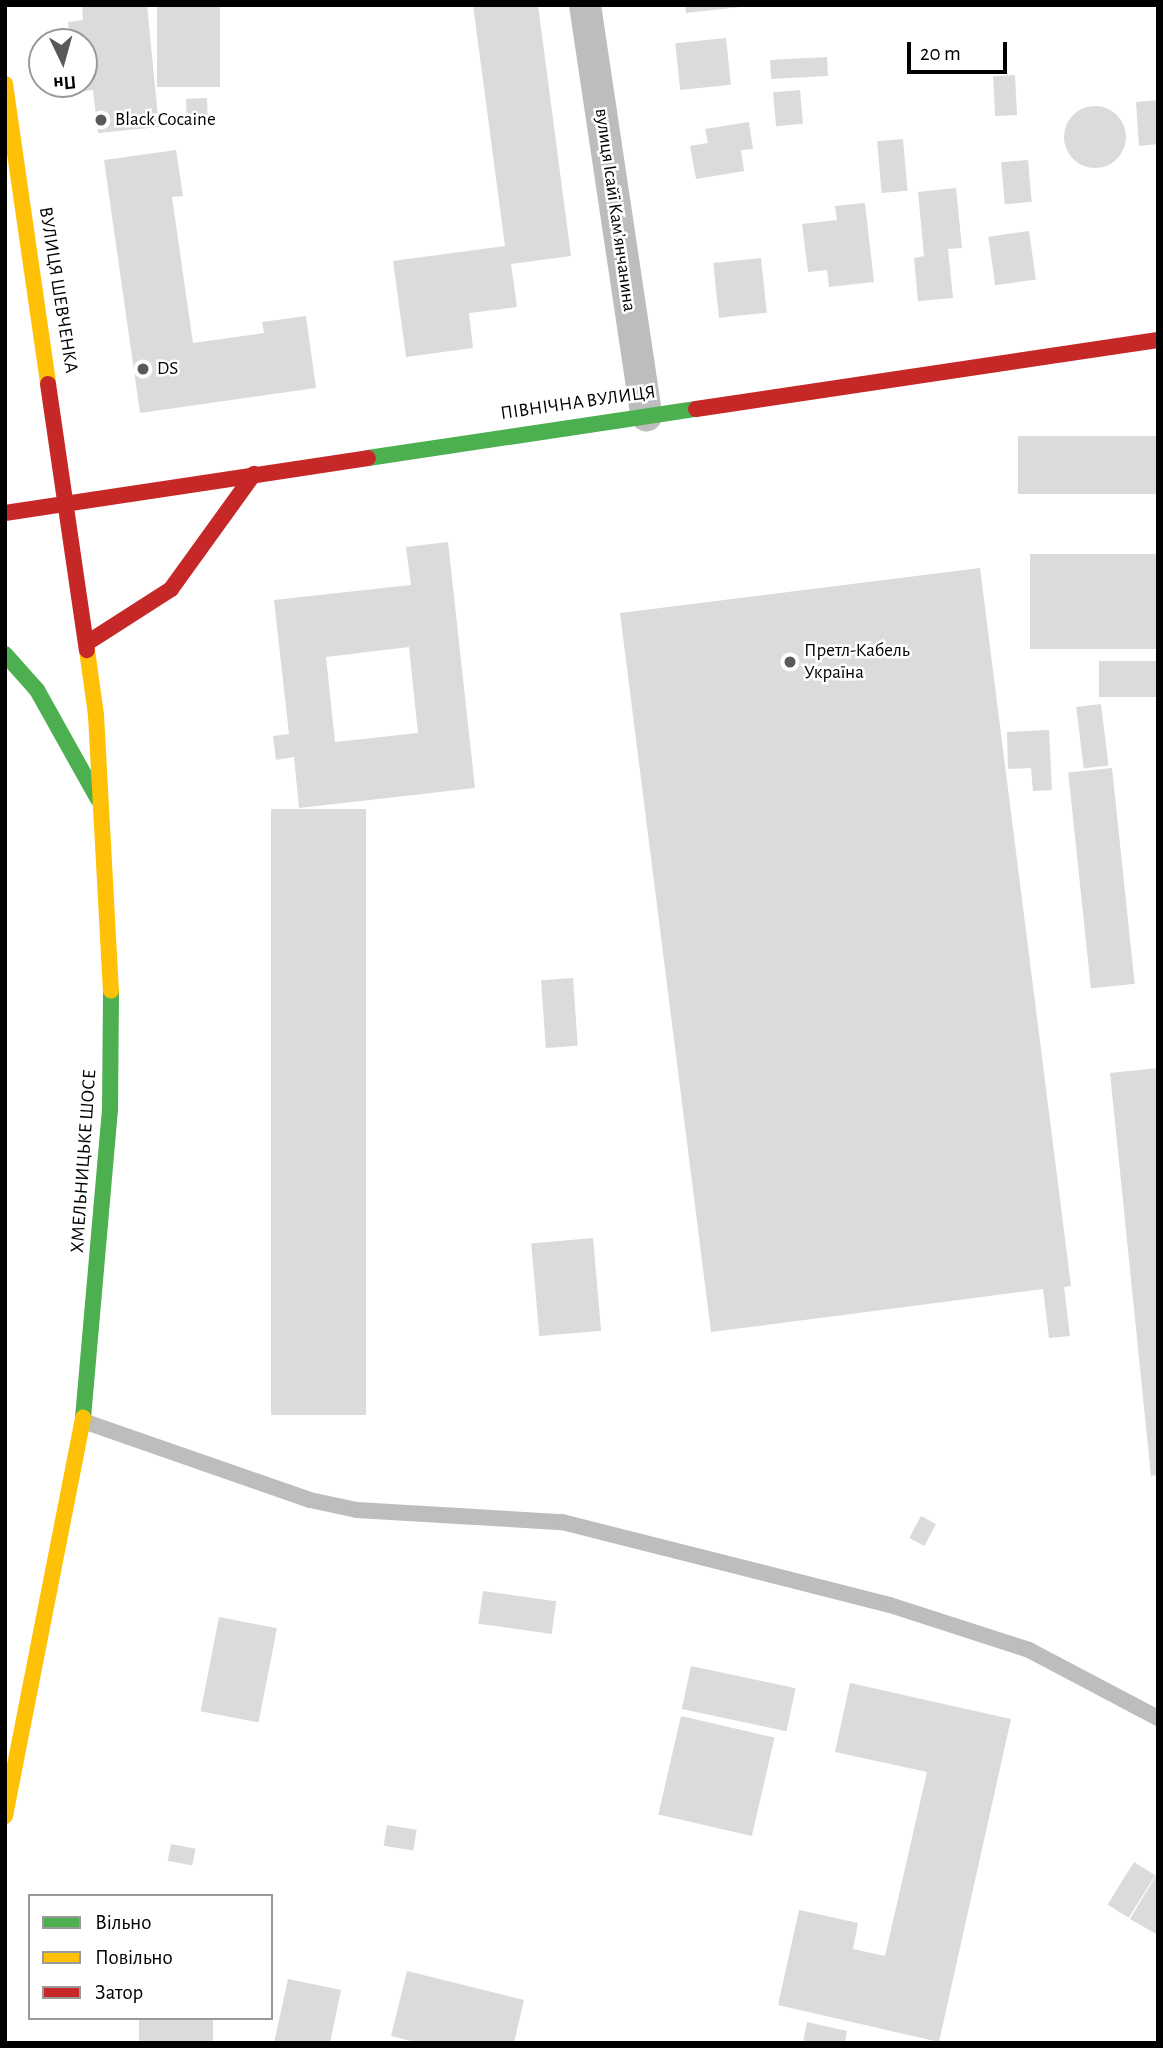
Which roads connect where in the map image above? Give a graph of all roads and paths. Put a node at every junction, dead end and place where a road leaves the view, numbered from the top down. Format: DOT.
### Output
graph roads {
  1 [pos="585,5"];
  2 [pos="5,84"];
  3 [pos="1158,340"];
  4 [pos="646,415"];
  5 [pos="254,474"];
  6 [pos="68,503"];
  7 [pos="5,513"];
  8 [pos="87,643"];
  9 [pos="5,654"];
  10 [pos="102,806"];
  11 [pos="83,1421"];
  12 [pos="1158,1718"];
  13 [pos="5,1816"];
  1 -- 4 [label="street, вулиця Ісайї Камʼянчанина"];
  2 -- 6 [label="street, ВУЛИЦЯ ШЕВЧЕНКА"];
  3 -- 4 [label="street, ПІВНІЧНА ВУЛИЦЯ"];
  4 -- 5 [label="street, ПІВНІЧНА ВУЛИЦЯ"];
  5 -- 6 [label="street, ПІВНІЧНА ВУЛИЦЯ"];
  5 -- 8 [label="street"];
  6 -- 7 [label="street, ПІВНІЧНА ВУЛИЦЯ"];
  6 -- 8 [label="street, ХМЕЛЬНИЦЬКЕ ШОСЕ"];
  8 -- 10 [label="street, ХМЕЛЬНИЦЬКЕ ШОСЕ"];
  9 -- 10 [label="street"];
  10 -- 11 [label="street, ХМЕЛЬНИЦЬКЕ ШОСЕ"];
  11 -- 12 [label="lane"];
  11 -- 13 [label="street, ХМЕЛЬНИЦЬКЕ ШОСЕ"];
}
